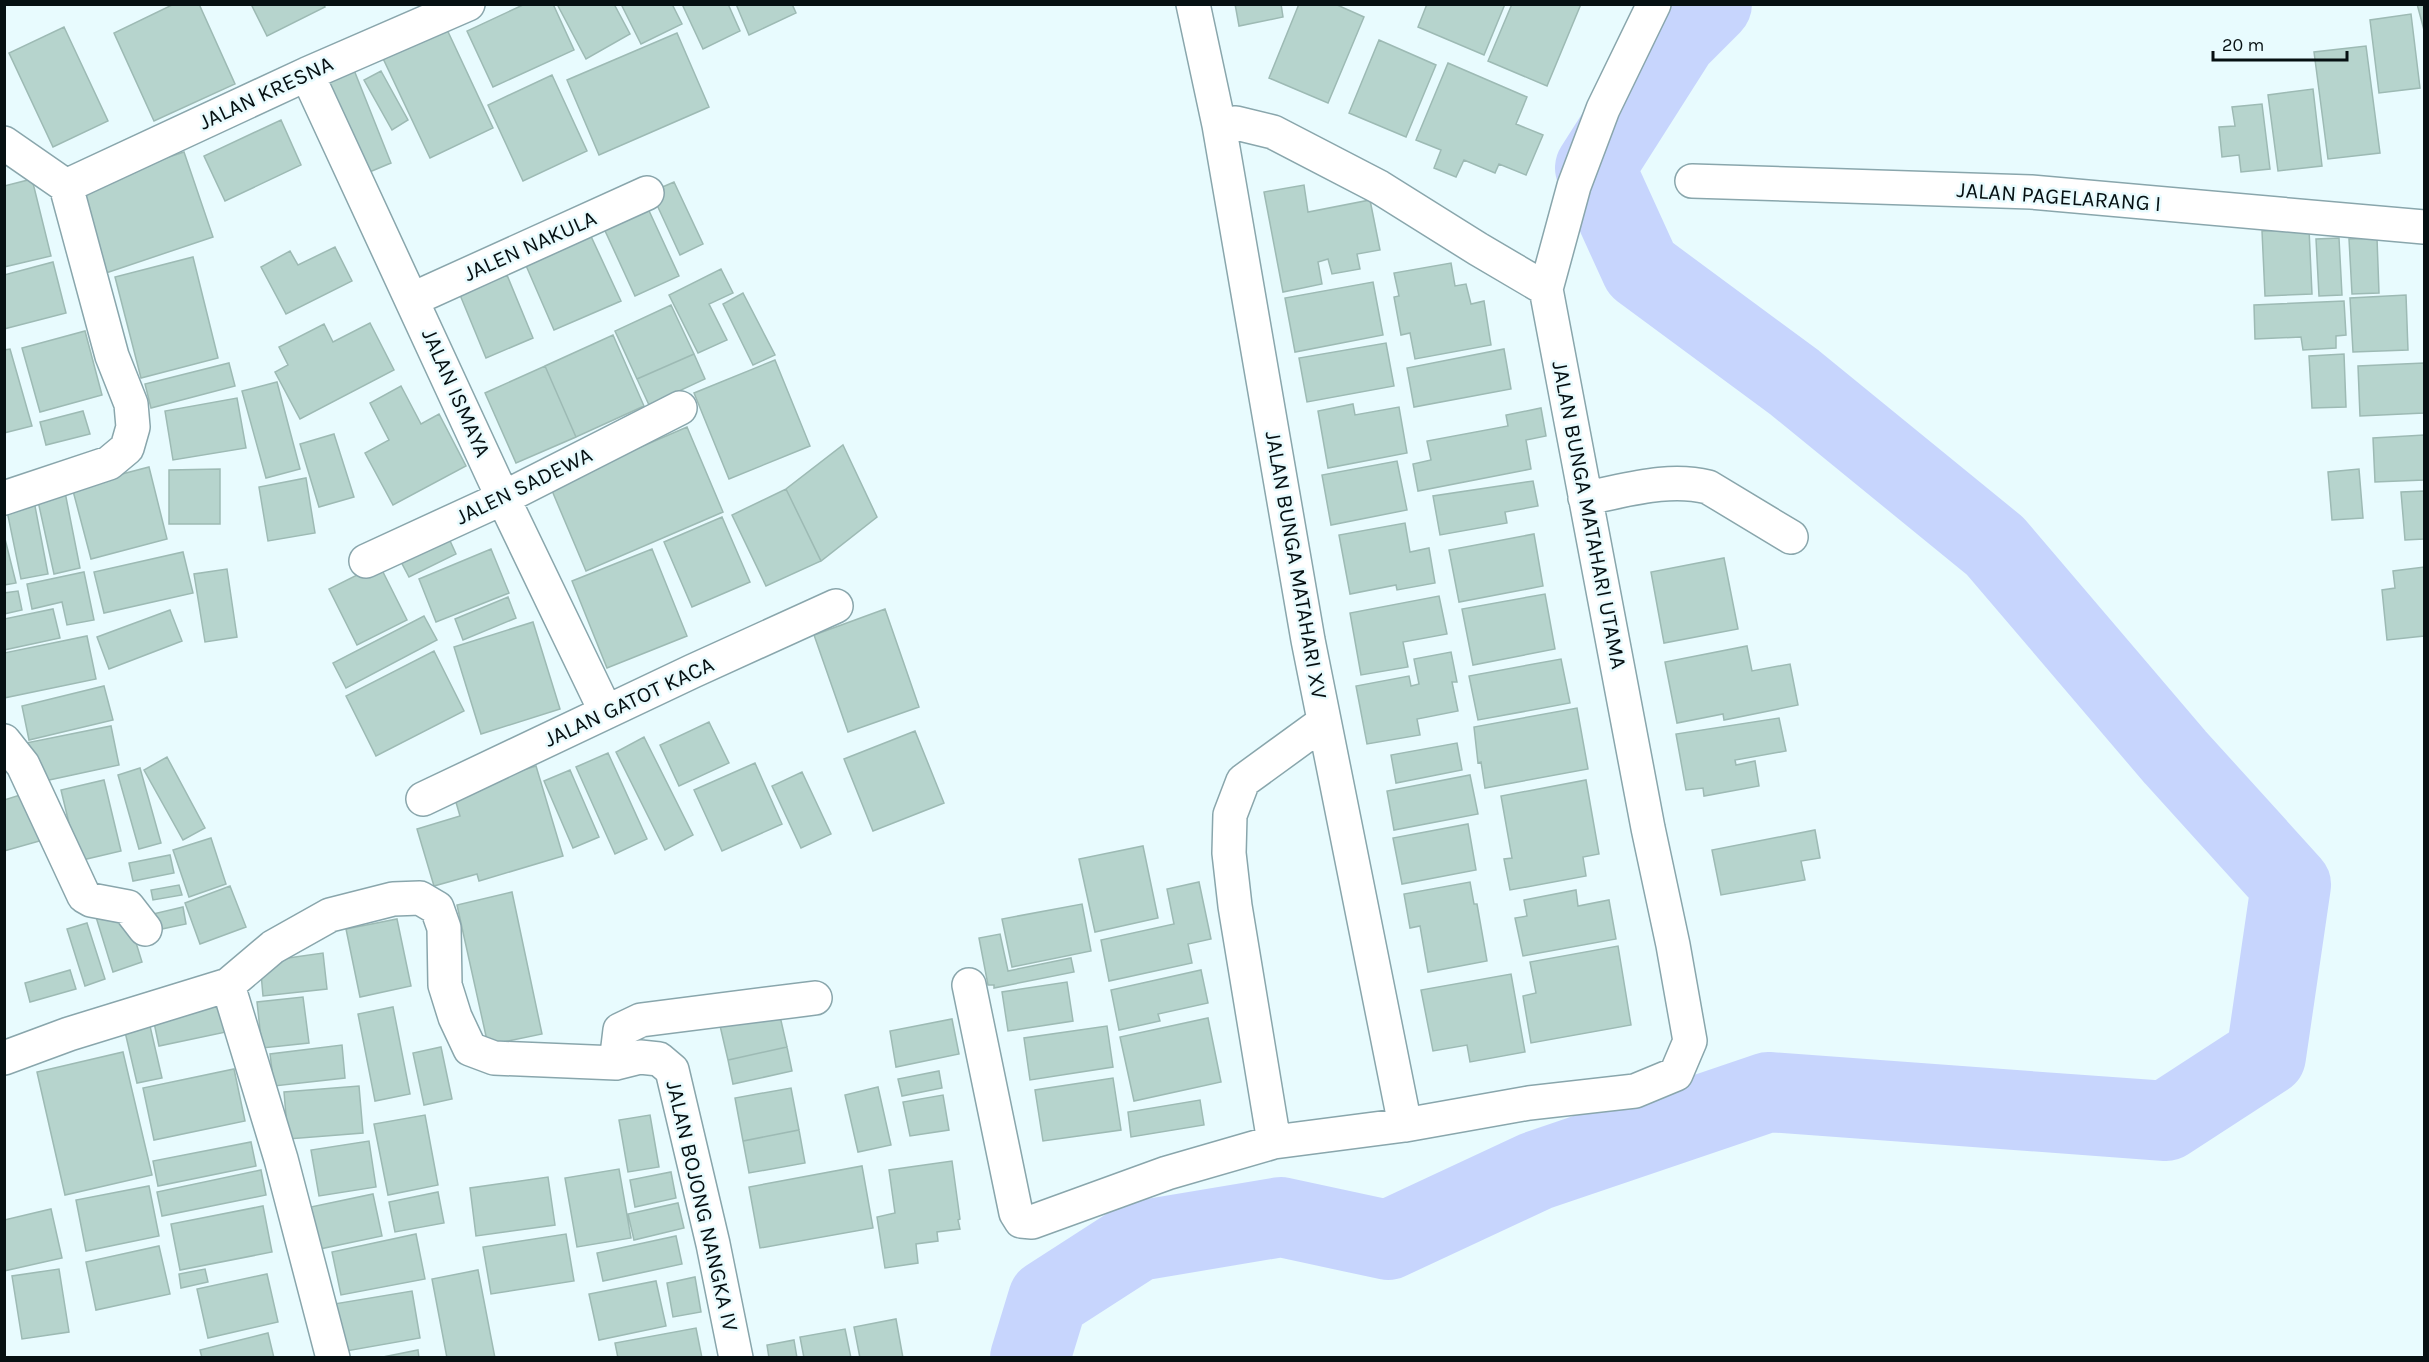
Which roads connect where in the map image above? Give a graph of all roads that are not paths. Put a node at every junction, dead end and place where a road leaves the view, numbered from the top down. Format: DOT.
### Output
graph roads {
  1 [pos="468,4"];
  2 [pos="1193,4"];
  3 [pos="1654,4"];
  4 [pos="307,74"];
  5 [pos="1218,125"];
  6 [pos="11,155"];
  7 [pos="1692,181"];
  8 [pos="66,186"];
  9 [pos="647,193"];
  10 [pos="2424,227"];
  11 [pos="1546,289"];
  12 [pos="413,299"];
  13 [pos="680,408"];
  14 [pos="4,498"];
  15 [pos="503,498"];
  16 [pos="1585,498"];
  17 [pos="1791,537"];
  18 [pos="366,561"];
  19 [pos="836,606"];
  20 [pos="606,712"];
  21 [pos="1324,722"];
  22 [pos="4,741"];
  23 [pos="423,799"];
  24 [pos="145,929"];
  25 [pos="228,985"];
  26 [pos="969,985"];
  27 [pos="815,998"];
  28 [pos="4,1058"];
  29 [pos="616,1063"];
  30 [pos="1405,1125"];
  31 [pos="1274,1142"];
  32 [pos="333,1358"];
  33 [pos="736,1358"];
  1 -- 4 [label="street, JALAN KRESNA"];
  2 -- 5 [label="street, JALAN BUNGA MATAHARI XV"];
  3 -- 11 [label="street, JALAN BUNGA MATAHARI UTAMA"];
  4 -- 8 [label="street, JALAN KRESNA"];
  4 -- 12 [label="street, JALAN ISMAYA"];
  5 -- 11 [label="street"];
  5 -- 21 [label="street, JALAN BUNGA MATAHARI XV"];
  6 -- 8 [label="street"];
  7 -- 10 [label="street, JALAN PAGELARANG I"];
  8 -- 14 [label="street"];
  9 -- 12 [label="street, JALEN NAKULA"];
  11 -- 16 [label="street, JALAN BUNGA MATAHARI UTAMA"];
  12 -- 15 [label="street, JALAN ISMAYA"];
  13 -- 15 [label="street, JALEN SADEWA"];
  15 -- 18 [label="street, JALEN SADEWA"];
  15 -- 20 [label="street, JALAN ISMAYA"];
  16 -- 17 [label="street"];
  16 -- 30 [label="street, JALAN BUNGA MATAHARI UTAMA"];
  19 -- 20 [label="street, JALAN GATOT KACA"];
  20 -- 23 [label="street, JALAN GATOT KACA"];
  21 -- 30 [label="street, JALAN BUNGA MATAHARI XV"];
  21 -- 31 [label="street"];
  22 -- 24 [label="street"];
  25 -- 28 [label="street, JALAN BOJONG NANGKA IV"];
  25 -- 29 [label="street, JALAN BOJONG NANGKA IV"];
  25 -- 32 [label="street"];
  26 -- 31 [label="street"];
  27 -- 29 [label="street"];
  29 -- 33 [label="street, JALAN BOJONG NANGKA IV"];
  30 -- 31 [label="street"];
}
